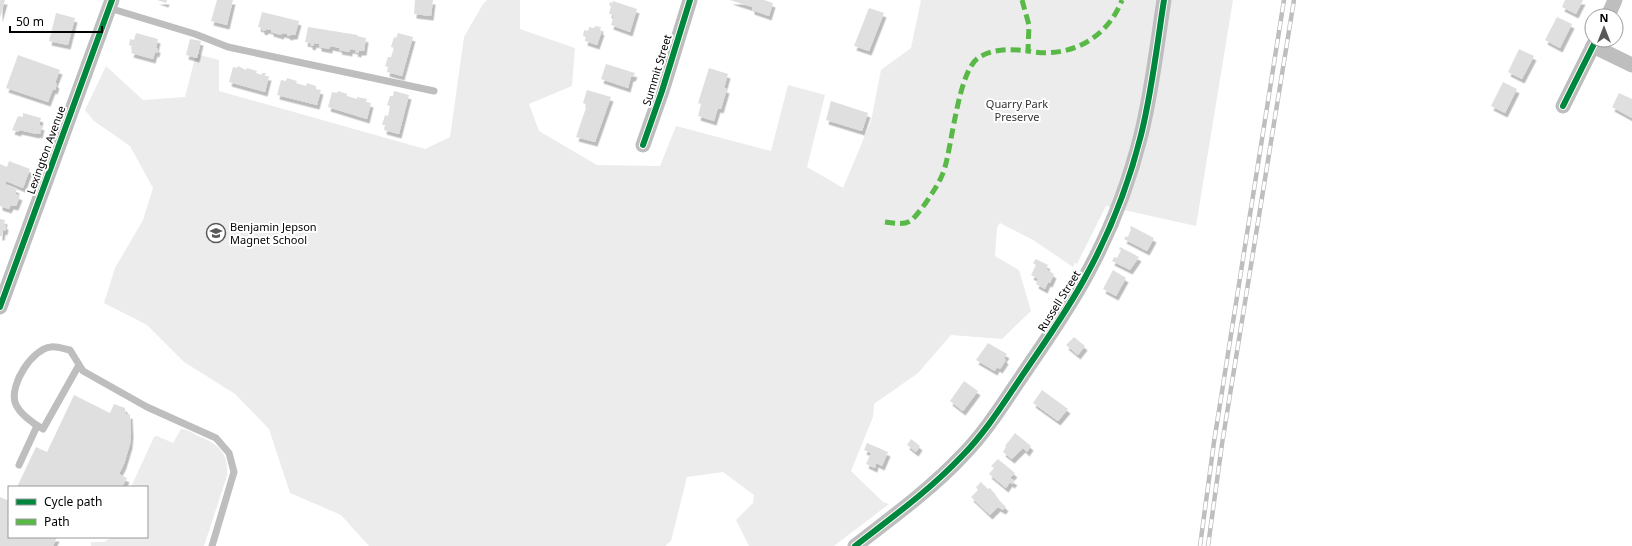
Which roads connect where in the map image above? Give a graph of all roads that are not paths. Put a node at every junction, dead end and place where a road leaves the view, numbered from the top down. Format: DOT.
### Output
graph roads {
  1 [pos="690,0"];
  2 [pos="1164,0"];
  3 [pos="110,4"];
  4 [pos="1592,48"];
  5 [pos="1603,48"];
  6 [pos="1632,65"];
  7 [pos="434,91"];
  8 [pos="1563,106"];
  9 [pos="643,145"];
  10 [pos="0,307"];
  11 [pos="79,366"];
  12 [pos="37,426"];
  13 [pos="19,465"];
  14 [pos="212,546"];
  15 [pos="855,546"];
  1 -- 9 [label="street, Summit Street"];
  2 -- 15 [label="street, Russell Street"];
  3 -- 7 [label="lane"];
  3 -- 10 [label="street, Lexington Avenue"];
  4 -- 8 [label="street"];
  5 -- 6 [label="street"];
  11 -- 12 [label="lane"];
  11 -- 12 [label="lane"];
  11 -- 14 [label="lane"];
  12 -- 13 [label="lane"];
}
